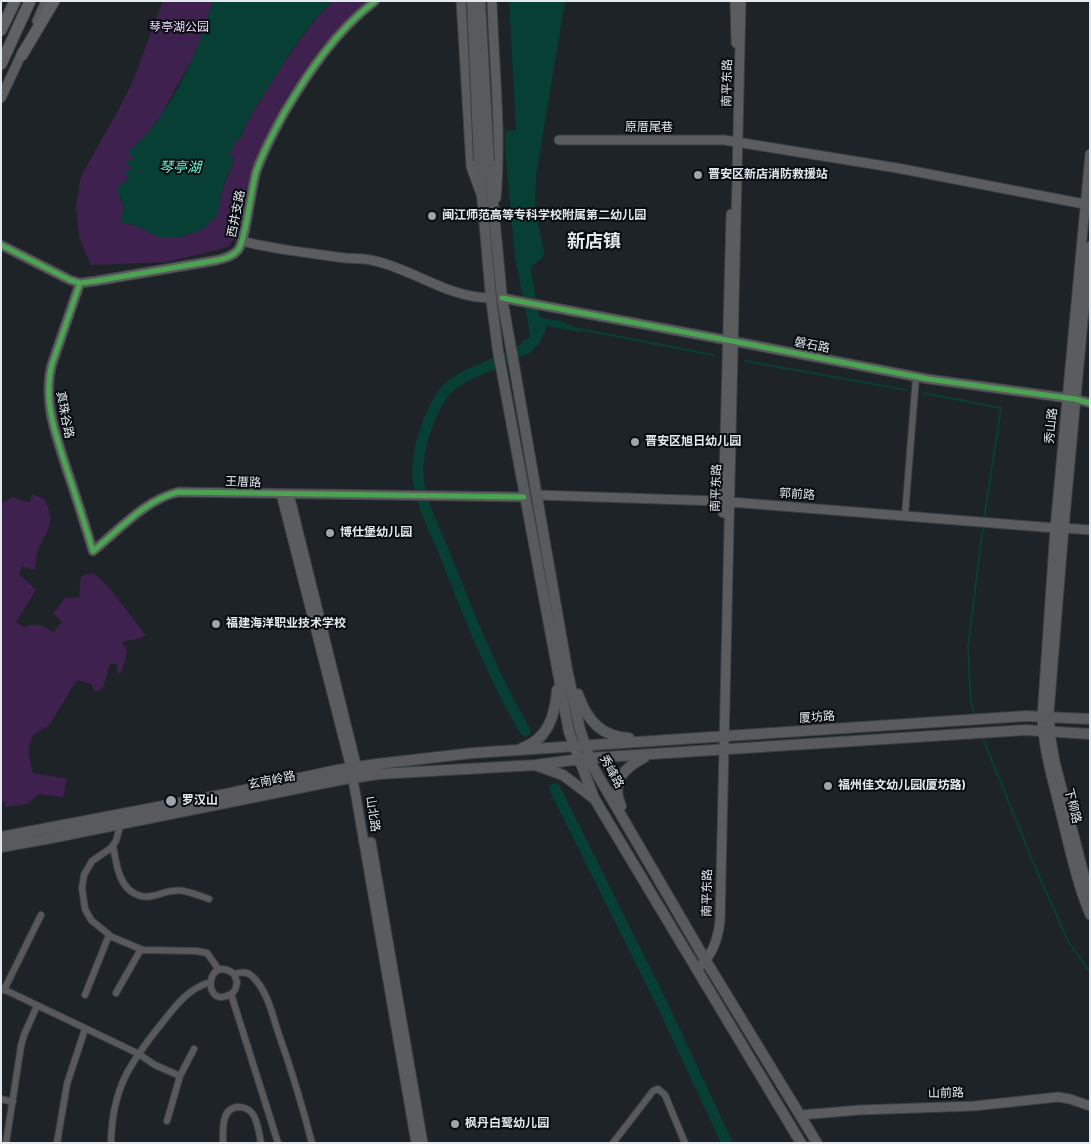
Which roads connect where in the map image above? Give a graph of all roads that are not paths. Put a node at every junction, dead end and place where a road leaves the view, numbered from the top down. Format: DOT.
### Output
graph roads {
  1 [pos="15,1"];
  2 [pos="30,1"];
  3 [pos="46,1"];
  4 [pos="54,1"];
  5 [pos="375,1"];
  6 [pos="461,1"];
  7 [pos="472,1"];
  8 [pos="480,1"];
  9 [pos="492,1"];
  10 [pos="735,1"];
  11 [pos="741,1"];
  12 [pos="493,15"];
  13 [pos="462,21"];
  14 [pos="1,30"];
  15 [pos="22,54"];
  16 [pos="1,64"];
  17 [pos="1,98"];
  18 [pos="559,140"];
  19 [pos="736,142"];
  20 [pos="1090,154"];
  21 [pos="484,161"];
  22 [pos="482,195"];
  23 [pos="1087,203"];
  24 [pos="494,214"];
  25 [pos="242,241"];
  26 [pos="1,245"];
  27 [pos="1090,246"];
  28 [pos="80,282"];
  29 [pos="491,298"];
  30 [pos="502,298"];
  31 [pos="730,340"];
  32 [pos="916,377"];
  33 [pos="1071,399"];
  34 [pos="1088,401"];
  35 [pos="285,494"];
  36 [pos="537,495"];
  37 [pos="524,497"];
  38 [pos="726,502"];
  39 [pos="905,515"];
  40 [pos="1060,528"];
  41 [pos="1090,530"];
  42 [pos="93,551"];
  43 [pos="567,669"];
  44 [pos="558,677"];
  45 [pos="1046,701"];
  46 [pos="1046,717"];
  47 [pos="1090,719"];
  48 [pos="1046,730"];
  49 [pos="1090,734"];
  50 [pos="721,737"];
  51 [pos="647,742"];
  52 [pos="579,746"];
  53 [pos="545,749"];
  54 [pos="721,749"];
  55 [pos="511,752"];
  56 [pos="650,754"];
  57 [pos="584,758"];
  58 [pos="552,767"];
  59 [pos="355,772"];
  60 [pos="594,798"];
  61 [pos="628,826"];
  62 [pos="119,830"];
  63 [pos="1,837"];
  64 [pos="113,845"];
  65 [pos="1,847"];
  66 [pos="1090,897"];
  67 [pos="209,899"];
  68 [pos="41,915"];
  69 [pos="1090,915"];
  70 [pos="109,935"];
  71 [pos="141,949"];
  72 [pos="705,958"];
  73 [pos="696,966"];
  74 [pos="219,970"];
  75 [pos="234,974"];
  76 [pos="210,982"];
  77 [pos="3,989"];
  78 [pos="116,993"];
  79 [pos="231,994"];
  80 [pos="85,995"];
  81 [pos="37,1006"];
  82 [pos="85,1029"];
  83 [pos="194,1049"];
  84 [pos="137,1053"];
  85 [pos="180,1076"];
  86 [pos="1,1099"];
  87 [pos="13,1102"];
  88 [pos="1090,1106"];
  89 [pos="801,1116"];
  90 [pos="167,1121"];
  91 [pos="6,1143"];
  92 [pos="57,1143"];
  93 [pos="111,1143"];
  94 [pos="223,1143"];
  95 [pos="261,1143"];
  96 [pos="278,1143"];
  97 [pos="312,1143"];
  98 [pos="416,1143"];
  99 [pos="423,1143"];
  100 [pos="613,1143"];
  101 [pos="685,1143"];
  102 [pos="801,1143"];
  103 [pos="817,1143"];
  1 -- 14 [label="highway"];
  2 -- 16 [label="highway"];
  3 -- 15 [label="main road"];
  4 -- 15 [label="highway"];
  5 -- 25 [label="main road, 西井支路"];
  6 -- 13 [label="main road"];
  7 -- 21 [label="main road, bridge"];
  8 -- 21 [label="main road, bridge"];
  9 -- 12 [label="main road"];
  10 -- 19 [label="main road, 南平东路"];
  11 -- 19 [label="main road, 南平东路"];
  12 -- 13 [label="main road"];
  12 -- 24 [label="main road"];
  13 -- 22 [label="main road"];
  15 -- 17 [label="main road"];
  18 -- 19 [label="main road, 原厝尾巷"];
  19 -- 23 [label="main road, 原厝尾巷"];
  19 -- 31 [label="main road, 南平东路"];
  20 -- 23 [label="main road, 秀山路"];
  21 -- 22 [label="main road, 秀峰路"];
  21 -- 24 [label="main road, 秀峰路"];
  22 -- 29 [label="main road, 秀峰路"];
  23 -- 33 [label="main road, 秀山路"];
  24 -- 30 [label="main road, 秀峰路"];
  25 -- 28 [label="main road, 西井支路"];
  25 -- 29 [label="main road"];
  26 -- 28 [label="main road, 西井支路"];
  27 -- 33 [label="main road, 秀山路"];
  28 -- 42 [label="main road, 真珠谷路"];
  29 -- 37 [label="main road, 秀峰路"];
  30 -- 31 [label="main road, 磐石路"];
  30 -- 36 [label="main road, 秀峰路"];
  31 -- 32 [label="main road, 磐石路"];
  31 -- 38 [label="main road, 南平东路"];
  32 -- 33 [label="main road, 磐石路"];
  32 -- 39 [label="street"];
  33 -- 34 [label="main road, 磐石路"];
  33 -- 40 [label="main road, 秀山路"];
  35 -- 37 [label="main road, 王厝路"];
  35 -- 42 [label="main road, 王厝路"];
  35 -- 59 [label="main road, 山北路"];
  36 -- 38 [label="main road, 郭前路"];
  36 -- 43 [label="main road, 秀峰路"];
  37 -- 44 [label="main road, 秀峰路"];
  38 -- 39 [label="main road, 郭前路"];
  38 -- 50 [label="main road, 南平东路"];
  39 -- 40 [label="main road, 郭前路"];
  40 -- 41 [label="main road, 郭前路"];
  40 -- 45 [label="main road, 秀山路"];
  43 -- 51 [label="main road"];
  43 -- 52 [label="main road, 秀峰路"];
  44 -- 52 [label="main road, 秀峰路"];
  44 -- 55 [label="main road"];
  45 -- 46 [label="main road, 下柳路"];
  46 -- 47 [label="main road, 厦坊路"];
  46 -- 48 [label="main road, 下柳路"];
  46 -- 50 [label="main road, 厦坊路"];
  48 -- 49 [label="main road, 厦坊路"];
  48 -- 54 [label="main road, 厦坊路"];
  48 -- 66 [label="main road, 下柳路"];
  48 -- 69 [label="main road, 下柳路"];
  50 -- 51 [label="main road, 厦坊路"];
  50 -- 54 [label="main road, 南平东路"];
  51 -- 52 [label="main road, 厦坊路"];
  52 -- 53 [label="main road, 厦坊路"];
  52 -- 57 [label="main road, 秀峰路"];
  53 -- 55 [label="main road, 玄南岭路"];
  54 -- 56 [label="main road, 厦坊路"];
  54 -- 72 [label="main road, 南平东路"];
  55 -- 59 [label="main road, 玄南岭路"];
  56 -- 57 [label="main road, 厦坊路"];
  56 -- 61 [label="main road"];
  57 -- 58 [label="main road, 厦坊路"];
  57 -- 60 [label="main road, 秀峰路"];
  57 -- 61 [label="main road, 秀峰路"];
  58 -- 59 [label="main road, 玄南岭路"];
  58 -- 60 [label="main road"];
  59 -- 63 [label="main road, 玄南岭路"];
  59 -- 65 [label="main road, 玄南岭路"];
  59 -- 98 [label="main road, 山北路"];
  59 -- 99 [label="main road, 山北路"];
  60 -- 73 [label="main road, 秀峰路"];
  61 -- 72 [label="main road, 秀峰路"];
  62 -- 64 [label="street"];
  64 -- 67 [label="street"];
  64 -- 70 [label="street"];
  68 -- 77 [label="street"];
  70 -- 71 [label="street"];
  70 -- 80 [label="street"];
  71 -- 74 [label="street"];
  71 -- 78 [label="street"];
  72 -- 73 [label="main road, 南平东路"];
  72 -- 89 [label="main road, 秀峰路"];
  73 -- 102 [label="main road, 秀峰路"];
  74 -- 75 [label="street"];
  74 -- 76 [label="street"];
  75 -- 79 [label="street"];
  75 -- 97 [label="street"];
  76 -- 79 [label="street"];
  76 -- 84 [label="street"];
  77 -- 81 [label="street"];
  79 -- 96 [label="street"];
  81 -- 82 [label="street"];
  81 -- 87 [label="street"];
  82 -- 84 [label="street"];
  82 -- 92 [label="street"];
  83 -- 85 [label="street"];
  84 -- 85 [label="street"];
  84 -- 93 [label="street"];
  85 -- 90 [label="street"];
  86 -- 87 [label="street"];
  87 -- 91 [label="street"];
  88 -- 89 [label="main road, 山前路"];
  89 -- 103 [label="main road, 秀峰路"];
  94 -- 95 [label="street"];
  100 -- 101 [label="street"];
}
